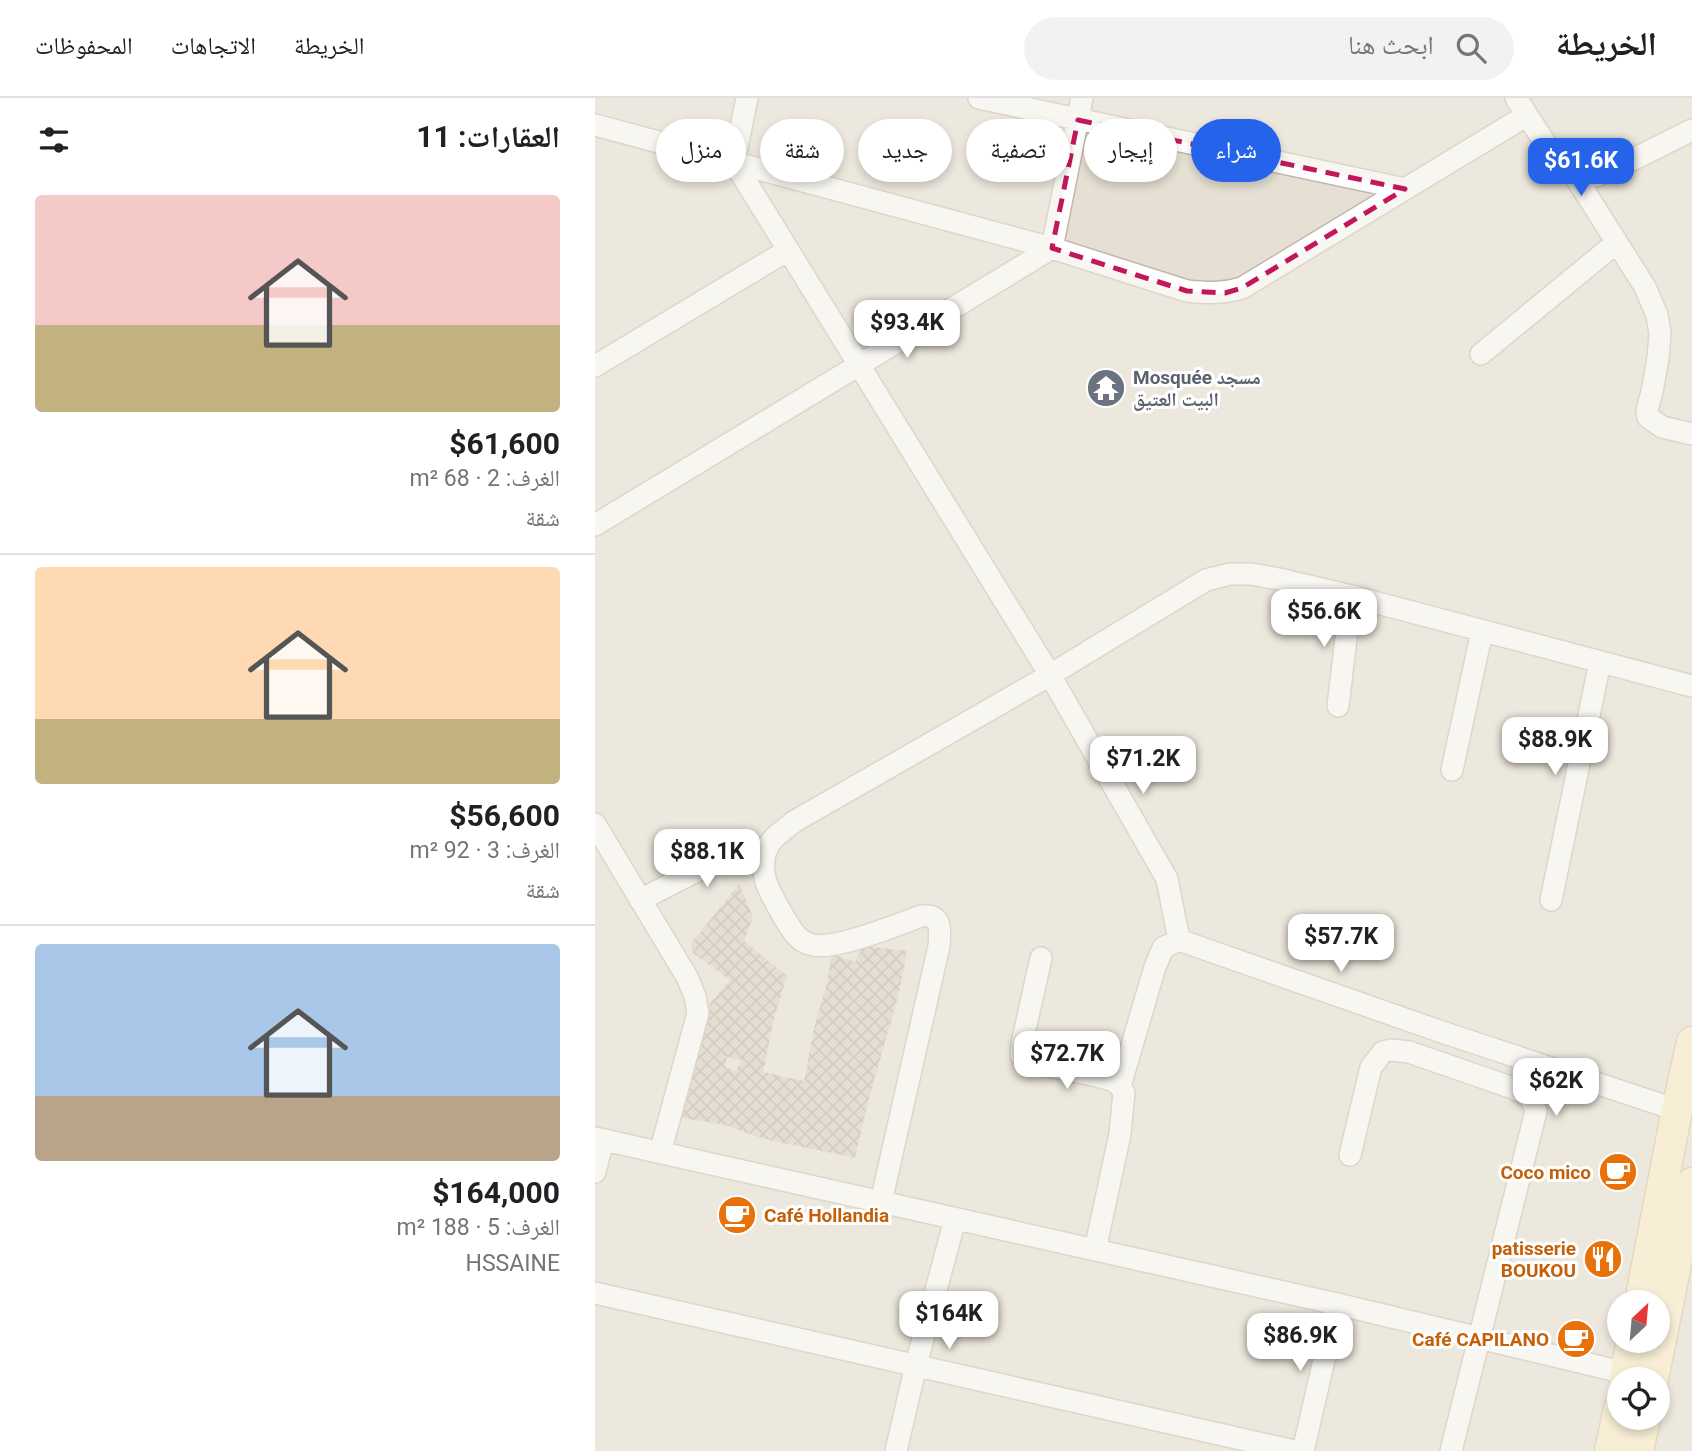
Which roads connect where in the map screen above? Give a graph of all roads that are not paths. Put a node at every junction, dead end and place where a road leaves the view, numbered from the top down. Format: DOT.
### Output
graph roads {
  1 [pos="747,98"];
  2 [pos="979,98"];
  3 [pos="1082,98"];
  4 [pos="1522,106"];
  5 [pos="743,119"];
  6 [pos="1078,120"];
  7 [pos="595,125"];
  8 [pos="1692,130"];
  9 [pos="656,141"];
  10 [pos="746,165"];
  11 [pos="1573,173"];
  12 [pos="746,182"];
  13 [pos="1405,188"];
  14 [pos="1616,243"];
  15 [pos="1052,248"];
  16 [pos="788,250"];
  17 [pos="1481,354"];
  18 [pos="859,364"];
  19 [pos="595,366"];
  20 [pos="1692,435"];
  21 [pos="595,525"];
  22 [pos="1351,596"];
  23 [pos="1482,631"];
  24 [pos="1600,662"];
  25 [pos="1050,675"];
  26 [pos="1692,686"];
  27 [pos="1338,706"];
  28 [pos="1452,770"];
  29 [pos="595,824"];
  30 [pos="765,852"];
  31 [pos="640,900"];
  32 [pos="1551,900"];
  33 [pos="1179,940"];
  34 [pos="1041,958"];
  35 [pos="1692,1042"];
  36 [pos="1121,1086"];
  37 [pos="1677,1110"];
  38 [pos="599,1139"];
  39 [pos="660,1153"];
  40 [pos="1350,1155"];
  41 [pos="595,1172"];
  42 [pos="1692,1183"];
  43 [pos="881,1202"];
  44 [pos="955,1219"];
  45 [pos="1095,1250"];
  46 [pos="1683,1277"];
  47 [pos="1642,1290"];
  48 [pos="595,1293"];
  49 [pos="1337,1304"];
  50 [pos="1479,1339"];
  51 [pos="916,1365"];
  52 [pos="1640,1367"];
  53 [pos="1607,1370"];
  54 [pos="1614,1430"];
  55 [pos="1642,1430"];
  56 [pos="896,1451"];
  57 [pos="1294,1451"];
  58 [pos="1303,1451"];
  59 [pos="1451,1451"];
  60 [pos="1610,1451"];
  61 [pos="1638,1451"];
  1 -- 5 [label="street"];
  2 -- 6 [label="street"];
  3 -- 6 [label="street"];
  4 -- 11 [label="street"];
  4 -- 13 [label="street"];
  6 -- 13 [label="street"];
  6 -- 15 [label="street"];
  7 -- 9 [label="street"];
  8 -- 11 [label="street"];
  10 -- 15 [label="street"];
  11 -- 14 [label="street"];
  12 -- 16 [label="street"];
  13 -- 15 [label="street"];
  14 -- 17 [label="street"];
  14 -- 20 [label="street"];
  15 -- 18 [label="street"];
  16 -- 18 [label="street"];
  16 -- 19 [label="street"];
  18 -- 21 [label="street"];
  18 -- 25 [label="street"];
  22 -- 23 [label="street"];
  22 -- 25 [label="street"];
  22 -- 27 [label="street"];
  23 -- 24 [label="street"];
  23 -- 28 [label="street"];
  24 -- 26 [label="street"];
  24 -- 32 [label="street"];
  25 -- 30 [label="street"];
  25 -- 33 [label="street"];
  29 -- 31 [label="street"];
  30 -- 31 [label="street"];
  30 -- 43 [label="street"];
  31 -- 39 [label="street"];
  33 -- 36 [label="street"];
  33 -- 37 [label="street"];
  34 -- 36 [label="street"];
  35 -- 37 [label="street"];
  36 -- 45 [label="street"];
  37 -- 47 [label="street"];
  38 -- 39 [label="street"];
  38 -- 41 [label="street"];
  39 -- 43 [label="street"];
  40 -- 50 [label="street"];
  42 -- 46 [label="street"];
  43 -- 44 [label="street"];
  44 -- 45 [label="street"];
  44 -- 51 [label="street"];
  45 -- 49 [label="street"];
  46 -- 52 [label="street"];
  48 -- 51 [label="street"];
  49 -- 50 [label="street"];
  49 -- 58 [label="street"];
  50 -- 53 [label="street"];
  50 -- 59 [label="street"];
  51 -- 56 [label="street"];
  51 -- 57 [label="street"];
  54 -- 60 [label="street"];
  55 -- 61 [label="street"];
}
